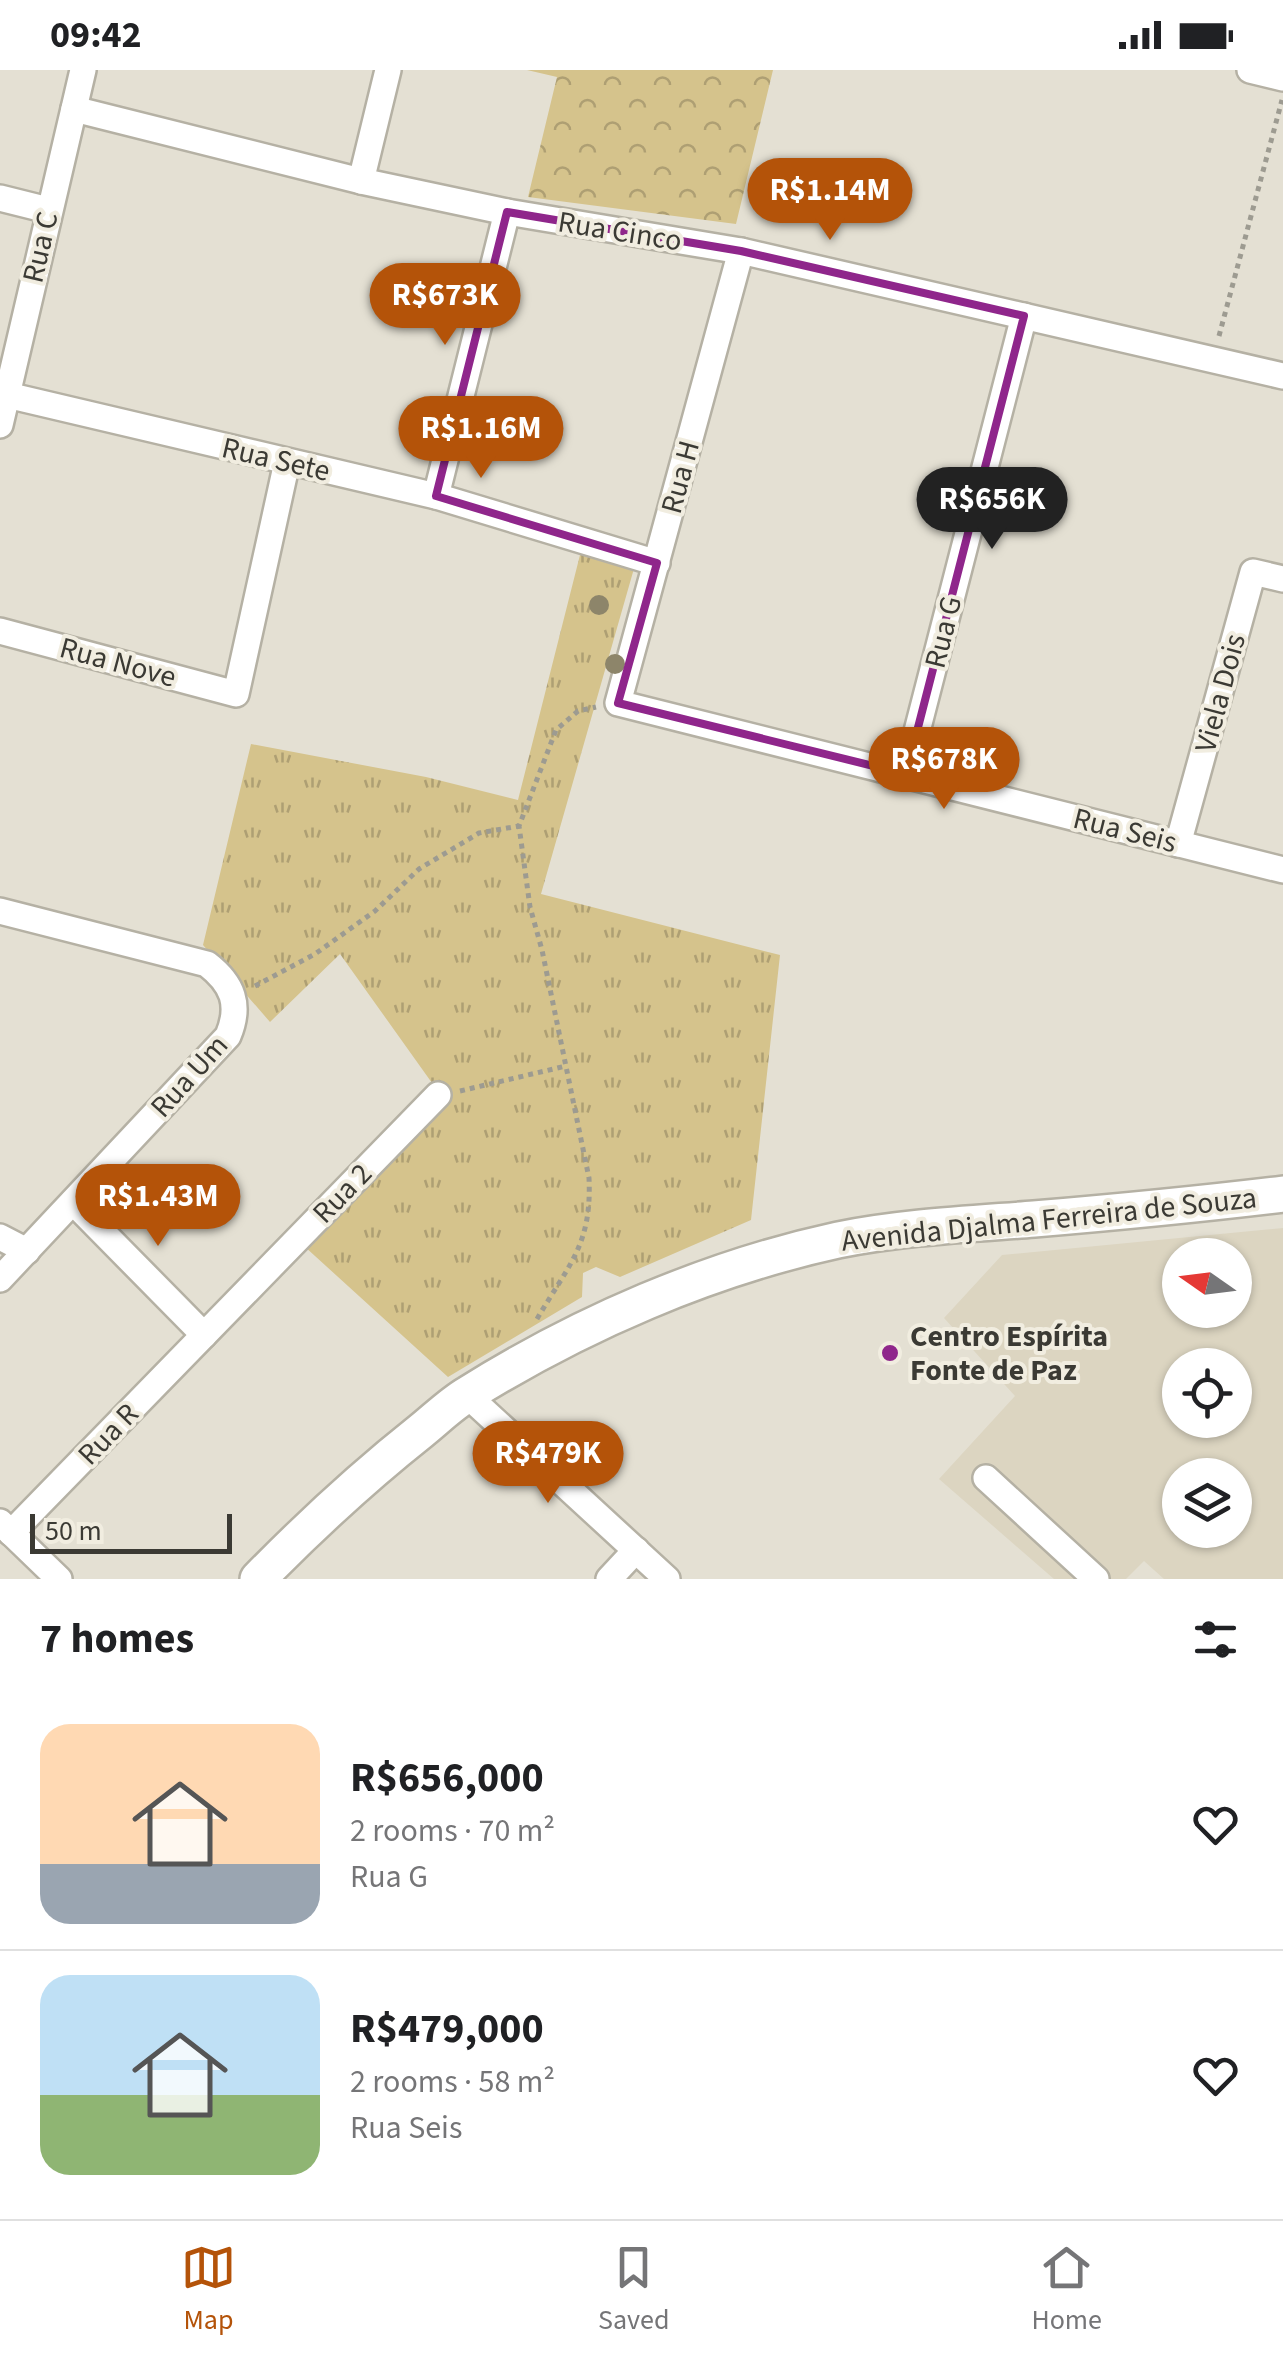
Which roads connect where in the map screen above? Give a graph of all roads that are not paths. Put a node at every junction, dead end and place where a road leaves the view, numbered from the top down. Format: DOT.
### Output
graph roads {
  1 [pos="82,70"];
  2 [pos="388,70"];
  3 [pos="1250,70"];
  4 [pos="1283,78"];
  5 [pos="74,108"];
  6 [pos="361,181"];
  7 [pos="0,198"];
  8 [pos="48,210"];
  9 [pos="507,212"];
  10 [pos="741,250"];
  11 [pos="1024,316"];
  12 [pos="1283,376"];
  13 [pos="8,395"];
  14 [pos="0,425"];
  15 [pos="288,462"];
  16 [pos="436,496"];
  17 [pos="657,563"];
  18 [pos="1283,578"];
  19 [pos="0,631"];
  20 [pos="618,703"];
  21 [pos="906,774"];
  22 [pos="1178,844"];
  23 [pos="1283,870"];
  24 [pos="0,911"];
  25 [pos="438,1095"];
  26 [pos="1283,1194"];
  27 [pos="73,1202"];
  28 [pos="0,1237"];
  29 [pos="27,1251"];
  30 [pos="0,1278"];
  31 [pos="204,1335"];
  32 [pos="467,1394"];
  33 [pos="986,1478"];
  34 [pos="6,1527"];
  35 [pos="636,1550"];
  36 [pos="58,1579"];
  37 [pos="258,1579"];
  38 [pos="609,1579"];
  39 [pos="667,1579"];
  40 [pos="1096,1579"];
  1 -- 5 [label="street, Rua C"];
  2 -- 6 [label="street"];
  3 -- 4 [label="street"];
  5 -- 6 [label="street, Rua Cinco"];
  5 -- 8 [label="street, Rua C"];
  6 -- 9 [label="street, Rua Cinco"];
  7 -- 8 [label="street"];
  8 -- 13 [label="street, Rua C"];
  9 -- 10 [label="street, Rua Cinco"];
  9 -- 16 [label="street"];
  10 -- 11 [label="street, Rua Cinco"];
  10 -- 17 [label="street, Rua H"];
  11 -- 12 [label="street, Rua Cinco"];
  11 -- 21 [label="street, Rua G"];
  13 -- 14 [label="street, Rua C"];
  13 -- 15 [label="street, Rua Sete"];
  15 -- 16 [label="street, Rua Sete"];
  15 -- 19 [label="street, Rua Nove"];
  16 -- 17 [label="street, Rua Sete"];
  17 -- 20 [label="street, Rua H"];
  18 -- 22 [label="street, Viela Dois"];
  20 -- 21 [label="street, Rua Seis"];
  21 -- 22 [label="street, Rua Seis"];
  22 -- 23 [label="street, Rua Seis"];
  24 -- 27 [label="street, Rua Um"];
  25 -- 31 [label="street, Rua 2"];
  26 -- 32 [label="main road, Avenida Djalma Ferreira de Souza"];
  27 -- 29 [label="street, Rua Um"];
  27 -- 31 [label="street"];
  28 -- 29 [label="street"];
  29 -- 30 [label="street, Rua Um"];
  31 -- 34 [label="street, Rua R"];
  32 -- 35 [label="street"];
  32 -- 37 [label="main road, Avenida Djalma Ferreira de Souza"];
  33 -- 40 [label="street"];
  34 -- 36 [label="street, Rua R"];
  35 -- 38 [label="street"];
  35 -- 39 [label="street"];
}
